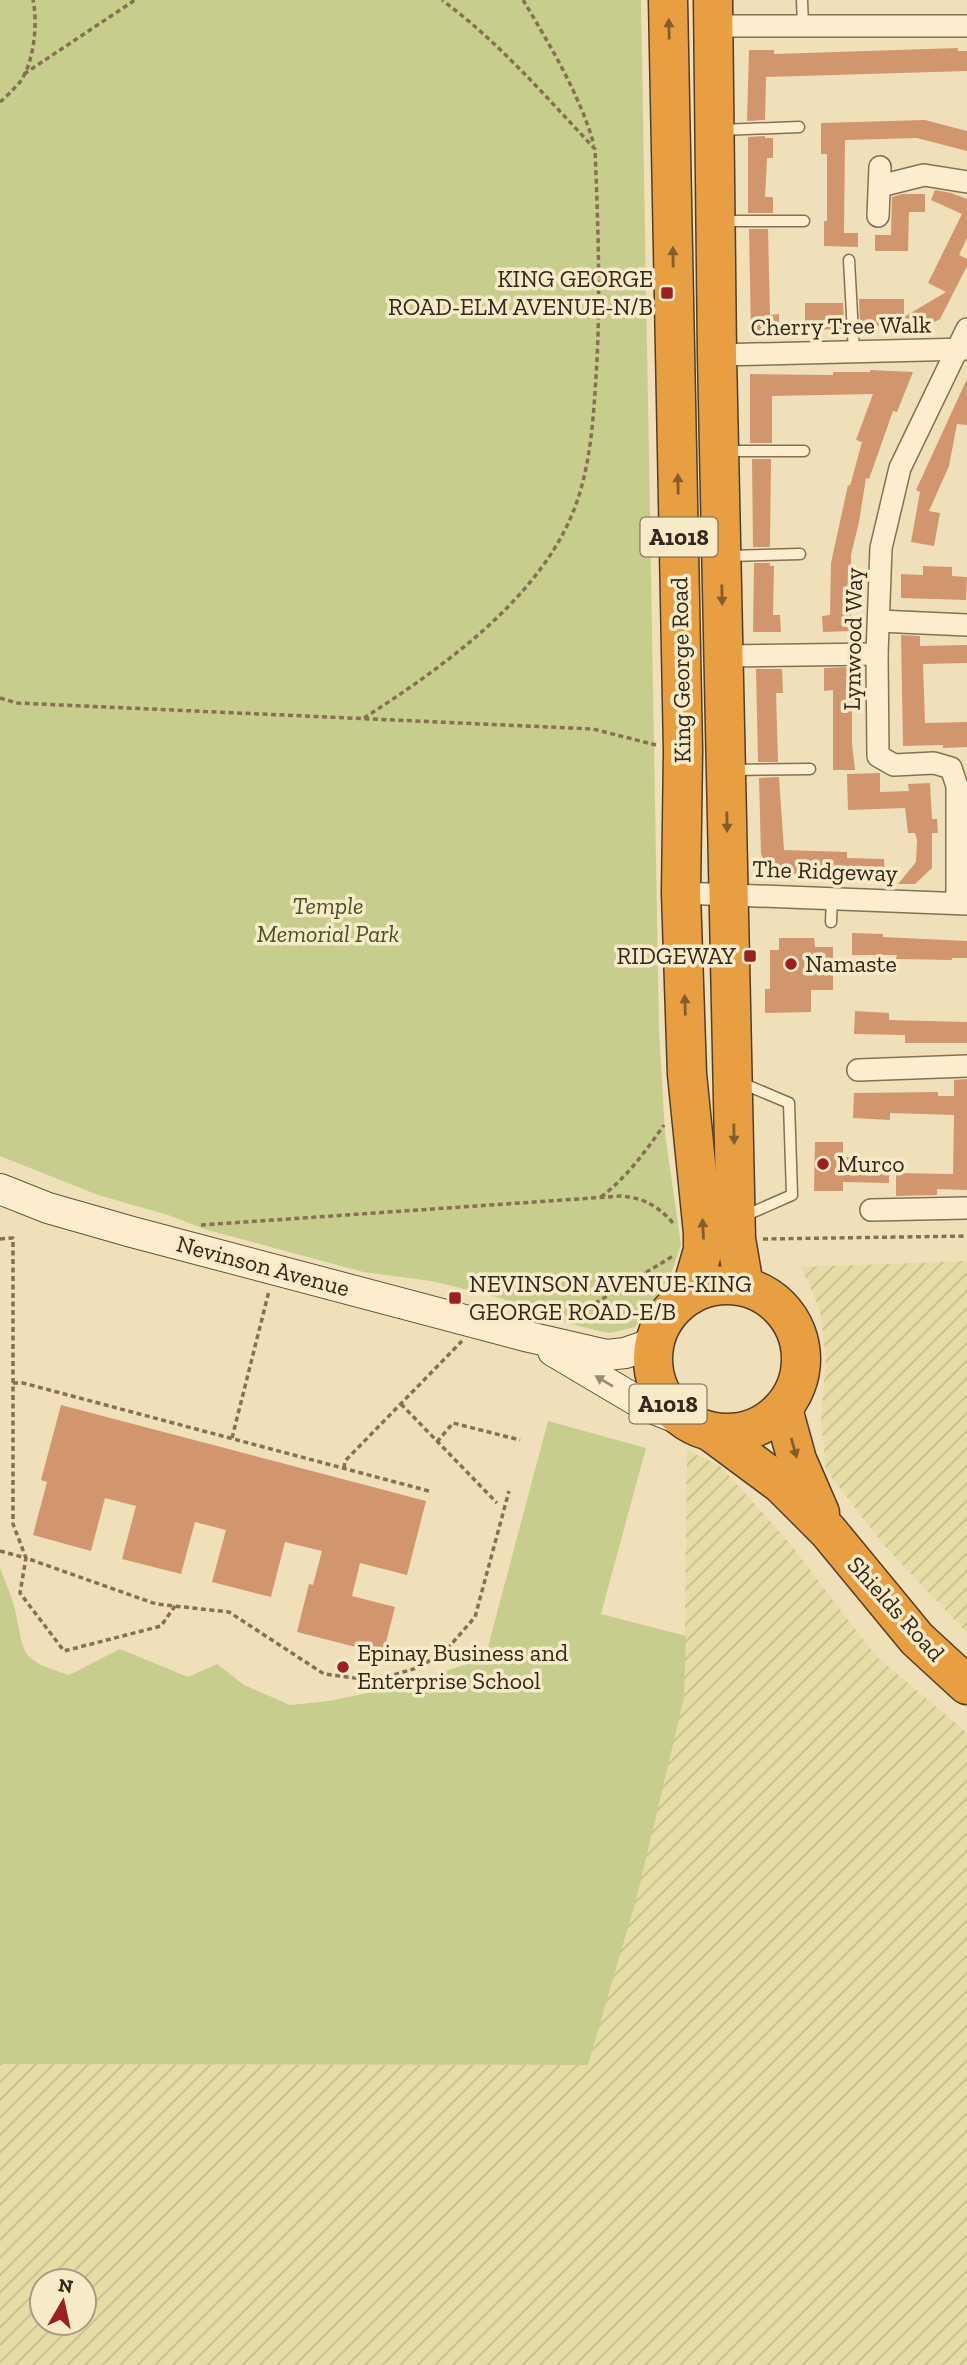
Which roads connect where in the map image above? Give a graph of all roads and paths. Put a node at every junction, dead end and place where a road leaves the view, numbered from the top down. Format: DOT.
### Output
graph roads {
  1 [pos="33,0"];
  2 [pos="135,0"];
  3 [pos="442,0"];
  4 [pos="523,0"];
  5 [pos="668,0"];
  6 [pos="802,0"];
  7 [pos="713,13"];
  8 [pos="967,26"];
  9 [pos="803,27"];
  10 [pos="24,74"];
  11 [pos="0,102"];
  12 [pos="799,127"];
  13 [pos="714,130"];
  14 [pos="595,149"];
  15 [pos="967,182"];
  16 [pos="878,216"];
  17 [pos="715,220"];
  18 [pos="804,221"];
  19 [pos="849,260"];
  20 [pos="967,329"];
  21 [pos="962,349"];
  22 [pos="853,352"];
  23 [pos="675,355"];
  24 [pos="717,355"];
  25 [pos="719,451"];
  26 [pos="804,451"];
  27 [pos="800,554"];
  28 [pos="722,556"];
  29 [pos="879,621"];
  30 [pos="967,625"];
  31 [pos="877,654"];
  32 [pos="724,656"];
  33 [pos="0,698"];
  34 [pos="364,718"];
  35 [pos="667,748"];
  36 [pos="959,768"];
  37 [pos="810,769"];
  38 [pos="726,770"];
  39 [pos="681,893"];
  40 [pos="728,894"];
  41 [pos="832,897"];
  42 [pos="962,903"];
  43 [pos="831,922"];
  44 [pos="967,1066"];
  45 [pos="858,1070"];
  46 [pos="733,1079"];
  47 [pos="669,1117"];
  48 [pos="0,1189"];
  49 [pos="601,1197"];
  50 [pos="967,1208"];
  51 [pos="871,1210"];
  52 [pos="198,1225"];
  53 [pos="736,1230"];
  54 [pos="677,1233"];
  55 [pos="967,1236"];
  56 [pos="0,1239"];
  57 [pos="676,1255"];
  58 [pos="274,1268"];
  59 [pos="744,1286"];
  60 [pos="677,1294"];
  61 [pos="472,1321"];
  62 [pos="558,1325"];
  63 [pos="650,1333"];
  64 [pos="529,1337"];
  65 [pos="13,1383"];
  66 [pos="401,1404"];
  67 [pos="783,1409"];
  68 [pos="699,1427"];
  69 [pos="232,1438"];
  70 [pos="520,1440"];
  71 [pos="437,1442"];
  72 [pos="344,1468"];
  73 [pos="429,1491"];
  74 [pos="509,1491"];
  75 [pos="497,1503"];
  76 [pos="828,1531"];
  77 [pos="0,1551"];
  78 [pos="26,1558"];
  79 [pos="175,1606"];
  80 [pos="967,1685"];
  1 -- 10 [label="path"];
  2 -- 10 [label="path"];
  3 -- 14 [label="path"];
  4 -- 14 [label="path"];
  23 -- 5 [label="highway, King George Road / A1018, one-way"];
  6 -- 9 [label="lane"];
  7 -- 9 [label="street"];
  7 -- 13 [label="highway, King George Road / A1018"];
  8 -- 9 [label="street"];
  10 -- 11 [label="path"];
  12 -- 13 [label="lane"];
  13 -- 17 [label="highway, King George Road / A1018"];
  14 -- 34 [label="path"];
  15 -- 16 [label="street"];
  17 -- 18 [label="lane"];
  17 -- 24 [label="highway, King George Road / A1018"];
  19 -- 22 [label="lane"];
  20 -- 21 [label="street, Lynwood Way"];
  21 -- 22 [label="street, Cherry Tree Walk"];
  21 -- 29 [label="street, Lynwood Way"];
  22 -- 24 [label="street, Cherry Tree Walk"];
  23 -- 24 [label="highway"];
  39 -- 23 [label="highway, King George Road / A1018, one-way"];
  24 -- 25 [label="highway, King George Road / A1018"];
  25 -- 26 [label="lane"];
  25 -- 28 [label="highway, King George Road / A1018"];
  27 -- 28 [label="lane"];
  28 -- 32 [label="highway, King George Road / A1018, one-way"];
  29 -- 30 [label="street"];
  29 -- 31 [label="street, Lynwood Way"];
  31 -- 32 [label="street"];
  31 -- 36 [label="street, Lynwood Way"];
  32 -- 38 [label="highway, King George Road / A1018"];
  33 -- 34 [label="path"];
  34 -- 35 [label="path"];
  36 -- 42 [label="street, Lynwood Way"];
  37 -- 38 [label="lane"];
  38 -- 40 [label="highway, King George Road / A1018, one-way"];
  39 -- 40 [label="street, The Ridgeway"];
  60 -- 39 [label="highway, King George Road / A1018, one-way"];
  40 -- 41 [label="street, The Ridgeway"];
  40 -- 46 [label="highway, King George Road / A1018"];
  41 -- 42 [label="street, The Ridgeway"];
  41 -- 43 [label="lane"];
  44 -- 45 [label="street"];
  46 -- 53 [label="highway, King George Road / A1018, one-way"];
  46 -- 53 [label="lane"];
  47 -- 49 [label="path"];
  48 -- 58 [label="street, Nevinson Avenue"];
  49 -- 52 [label="path"];
  49 -- 54 [label="path"];
  50 -- 51 [label="street"];
  53 -- 55 [label="path"];
  53 -- 59 [label="highway, King George Road / A1018"];
  56 -- 65 [label="path"];
  57 -- 62 [label="path"];
  58 -- 61 [label="street, Nevinson Avenue"];
  58 -- 69 [label="path"];
  59 -- 60 [label="highway, A1018"];
  59 -- 67 [label="highway, A1018"];
  60 -- 63 [label="path"];
  60 -- 63 [label="highway, A1018"];
  61 -- 64 [label="street, Nevinson Avenue"];
  61 -- 66 [label="path"];
  63 -- 64 [label="street, Nevinson Avenue"];
  63 -- 68 [label="highway, A1018"];
  68 -- 64 [label="street, Nevinson Avenue, one-way"];
  65 -- 69 [label="path"];
  65 -- 78 [label="path"];
  66 -- 71 [label="path"];
  66 -- 72 [label="path"];
  67 -- 68 [label="highway, A1018"];
  67 -- 76 [label="highway, Shields Road / A1018, one-way"];
  68 -- 76 [label="highway, Shields Road / A1018"];
  69 -- 72 [label="path"];
  70 -- 71 [label="path"];
  71 -- 75 [label="path"];
  72 -- 73 [label="path"];
  74 -- 79 [label="path"];
  76 -- 80 [label="highway, Shields Road / A1018"];
  77 -- 78 [label="path"];
  78 -- 79 [label="path"];
  78 -- 79 [label="path"];
}
